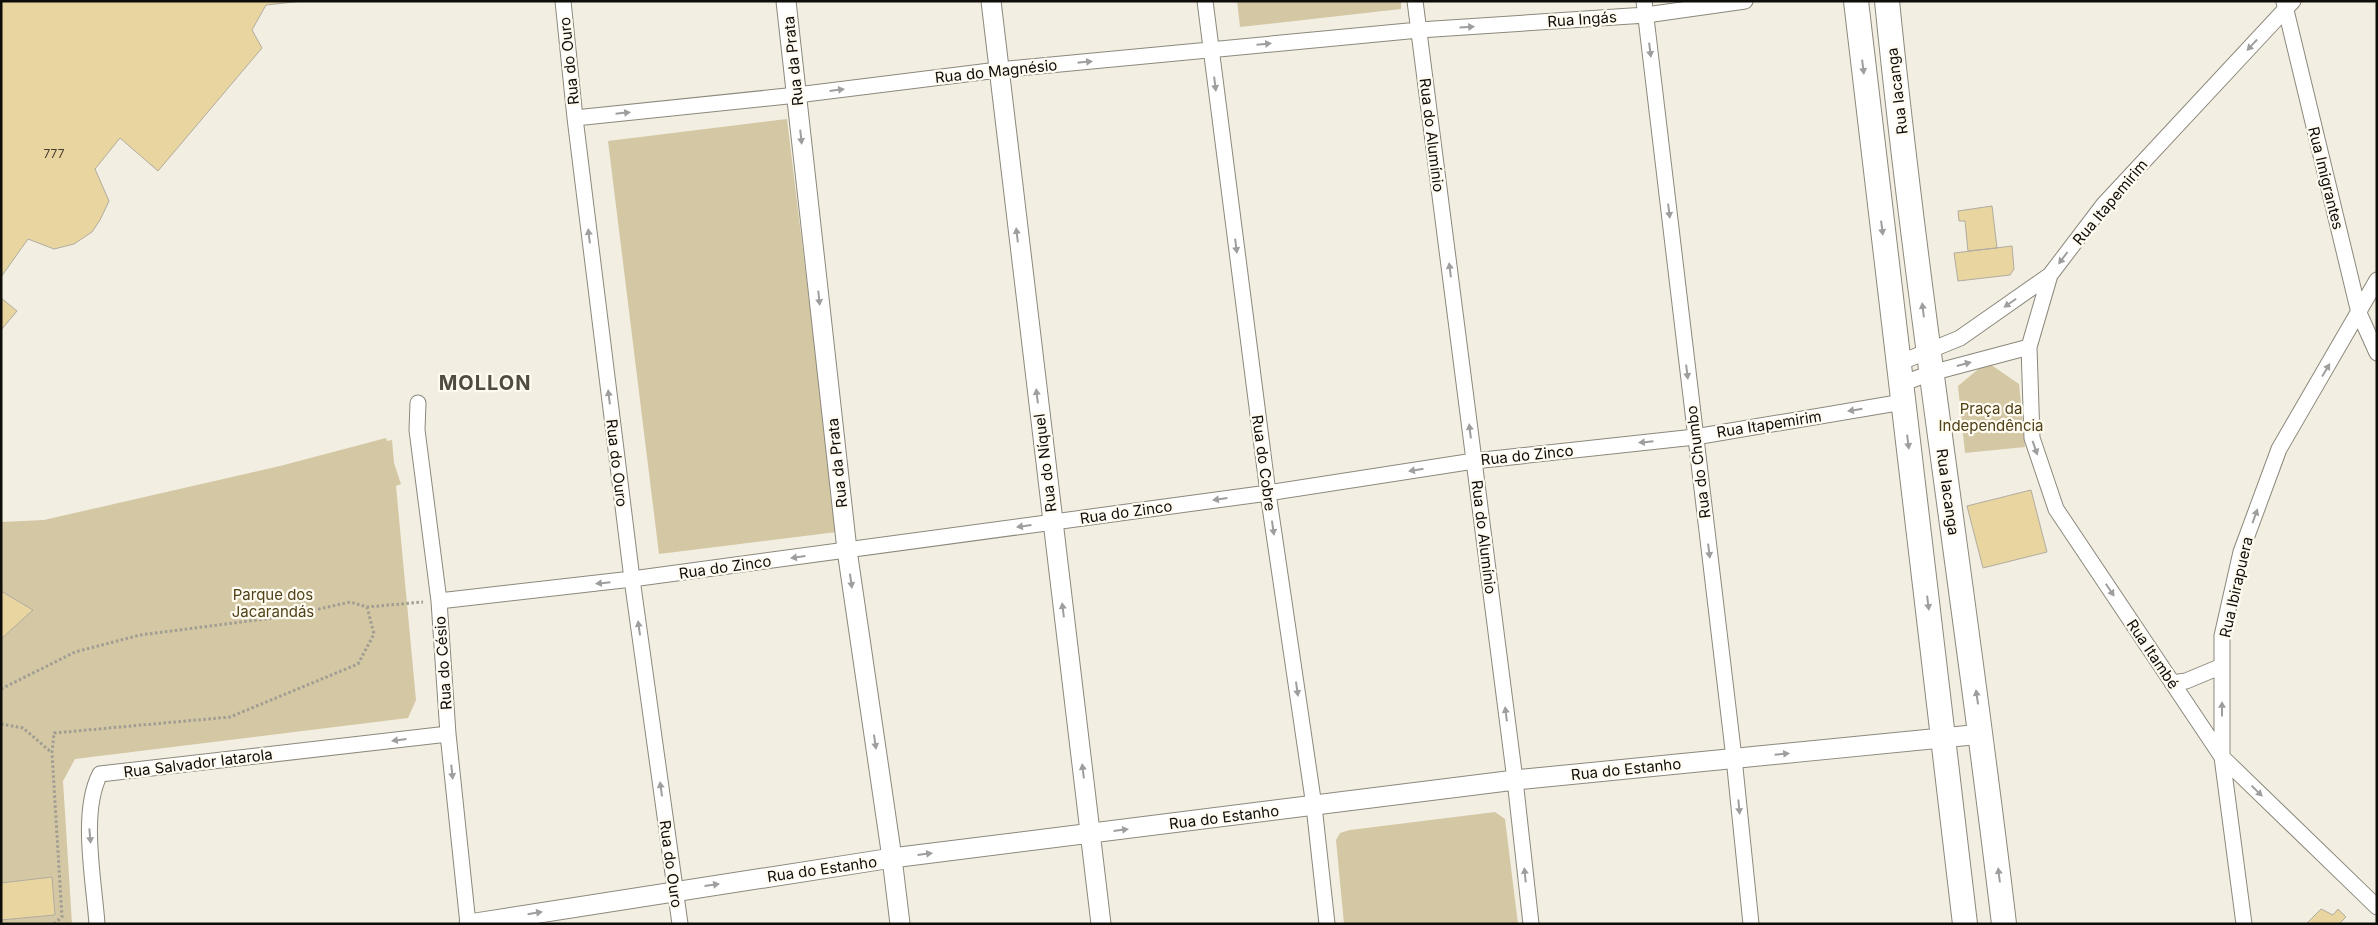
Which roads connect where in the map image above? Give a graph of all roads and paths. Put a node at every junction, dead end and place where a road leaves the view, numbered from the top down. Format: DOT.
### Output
graph roads {
  1 [pos="563,1"];
  2 [pos="786,1"];
  3 [pos="991,1"];
  4 [pos="1206,1"];
  5 [pos="1415,1"];
  6 [pos="1745,1"];
  7 [pos="1856,1"];
  8 [pos="1887,1"];
  9 [pos="2287,4"];
  10 [pos="1645,8"];
  11 [pos="1419,30"];
  12 [pos="1891,38"];
  13 [pos="1860,42"];
  14 [pos="1210,49"];
  15 [pos="998,70"];
  16 [pos="797,96"];
  17 [pos="575,118"];
  18 [pos="2050,275"];
  19 [pos="2377,280"];
  20 [pos="2359,313"];
  21 [pos="2029,347"];
  22 [pos="2377,353"];
  23 [pos="1930,362"];
  24 [pos="1901,383"];
  25 [pos="418,404"];
  26 [pos="1937,413"];
  27 [pos="1695,436"];
  28 [pos="1474,462"];
  29 [pos="1268,493"];
  30 [pos="1052,522"];
  31 [pos="847,550"];
  32 [pos="632,579"];
  33 [pos="439,601"];
  34 [pos="367,607"];
  35 [pos="2222,666"];
  36 [pos="2172,683"];
  37 [pos="1,689"];
  38 [pos="1,724"];
  39 [pos="448,734"];
  40 [pos="1982,734"];
  41 [pos="1944,738"];
  42 [pos="52,753"];
  43 [pos="1734,758"];
  44 [pos="2222,758"];
  45 [pos="1515,780"];
  46 [pos="1314,806"];
  47 [pos="1090,834"];
  48 [pos="892,858"];
  49 [pos="674,891"];
  50 [pos="2377,907"];
  51 [pos="54,924"];
  52 [pos="97,924"];
  53 [pos="469,924"];
  54 [pos="680,924"];
  55 [pos="900,924"];
  56 [pos="1102,924"];
  57 [pos="1327,924"];
  58 [pos="1530,924"];
  59 [pos="1751,924"];
  60 [pos="1965,924"];
  61 [pos="2004,924"];
  62 [pos="2244,924"];
  1 -- 17 [label="street, Rua do Ouro"];
  2 -- 16 [label="street, Rua da Prata"];
  3 -- 15 [label="street, Rua do Níquel"];
  4 -- 14 [label="street, Rua do Cobre"];
  5 -- 11 [label="street, Rua do Alumínio"];
  6 -- 10 [label="street, Rua Ingás"];
  7 -- 13 [label="main road, Rua Iacanga"];
  8 -- 12 [label="main road, Rua Iacanga"];
  9 -- 18 [label="street, Rua Itapemirim, one-way"];
  9 -- 20 [label="street, Rua Imigrantes"];
  11 -- 10 [label="street, Rua Ingás, one-way"];
  10 -- 27 [label="street, Rua do Chumbo, one-way"];
  14 -- 11 [label="street, Rua do Magnésio, one-way"];
  28 -- 11 [label="street, Rua do Alumínio, one-way"];
  12 -- 13 [label="main road"];
  23 -- 12 [label="main road, Rua Iacanga, one-way"];
  13 -- 24 [label="main road, Rua Iacanga, one-way"];
  15 -- 14 [label="street, Rua do Magnésio, one-way"];
  14 -- 29 [label="street, Rua do Cobre, one-way"];
  16 -- 15 [label="street, Rua do Magnésio, one-way"];
  30 -- 15 [label="street, Rua do Níquel, one-way"];
  17 -- 16 [label="street, Rua do Magnésio, one-way"];
  16 -- 31 [label="street, Rua da Prata, one-way"];
  32 -- 17 [label="street, Rua do Ouro, one-way"];
  18 -- 21 [label="street, Rua Itambé"];
  18 -- 23 [label="street, Rua Itapemirim, one-way"];
  19 -- 20 [label="street, Rua Ibirapuera"];
  20 -- 22 [label="street, Rua Imigrantes"];
  35 -- 20 [label="street, Rua Ibirapuera, one-way"];
  23 -- 21 [label="street, Rua Itapemirim, one-way"];
  21 -- 36 [label="street, Rua Itambé, one-way"];
  23 -- 24 [label="street, Rua Itapemirim"];
  23 -- 24 [label="street, Rua Itapemirim"];
  23 -- 26 [label="main road, Rua Iacanga"];
  24 -- 26 [label="main road"];
  24 -- 27 [label="street, Rua Itapemirim, one-way"];
  24 -- 41 [label="main road, Rua Iacanga, one-way"];
  25 -- 33 [label="street, Rua do Césio"];
  40 -- 26 [label="main road, Rua Iacanga, one-way"];
  27 -- 28 [label="street, Rua do Zinco, one-way"];
  27 -- 43 [label="street, Rua do Chumbo, one-way"];
  28 -- 29 [label="street, Rua do Zinco, one-way"];
  45 -- 28 [label="street, Rua do Alumínio, one-way"];
  29 -- 30 [label="street, Rua do Zinco, one-way"];
  29 -- 46 [label="street, Rua do Cobre, one-way"];
  30 -- 31 [label="street, Rua do Zinco, one-way"];
  47 -- 30 [label="street, Rua do Níquel, one-way"];
  31 -- 32 [label="street, Rua do Zinco, one-way"];
  31 -- 48 [label="street, Rua da Prata, one-way"];
  32 -- 33 [label="street, Rua do Zinco, one-way"];
  49 -- 32 [label="street, Rua do Ouro, one-way"];
  33 -- 34 [label="path"];
  33 -- 39 [label="street, Rua do Césio"];
  34 -- 37 [label="path"];
  34 -- 42 [label="path"];
  35 -- 36 [label="street"];
  44 -- 35 [label="street, Rua Ibirapuera, one-way"];
  36 -- 44 [label="street, Rua Itambé"];
  38 -- 42 [label="path"];
  39 -- 52 [label="street, Rua Salvador Iatarola, one-way"];
  39 -- 53 [label="street, Rua do Césio, one-way"];
  40 -- 41 [label="street, Rua do Estanho"];
  61 -- 40 [label="main road, Rua Iacanga, one-way"];
  43 -- 41 [label="street, Rua do Estanho, one-way"];
  41 -- 60 [label="main road, Rua Iacanga"];
  42 -- 51 [label="path"];
  43 -- 45 [label="street, Rua do Estanho"];
  43 -- 59 [label="street, Rua do Chumbo, one-way"];
  44 -- 50 [label="street, Rua Itambé, one-way"];
  44 -- 62 [label="street, Rua Ibirapuera"];
  45 -- 46 [label="street, Rua do Estanho"];
  58 -- 45 [label="street, Rua do Alumínio, one-way"];
  47 -- 46 [label="street, Rua do Estanho, one-way"];
  46 -- 57 [label="street, Rua do Cobre"];
  48 -- 47 [label="street, Rua do Estanho, one-way"];
  47 -- 56 [label="street, Rua do Níquel"];
  49 -- 48 [label="street, Rua do Estanho, one-way"];
  48 -- 55 [label="street, Rua da Prata"];
  53 -- 49 [label="street, Rua do Estanho, one-way"];
  49 -- 54 [label="street, Rua do Ouro"];
}
